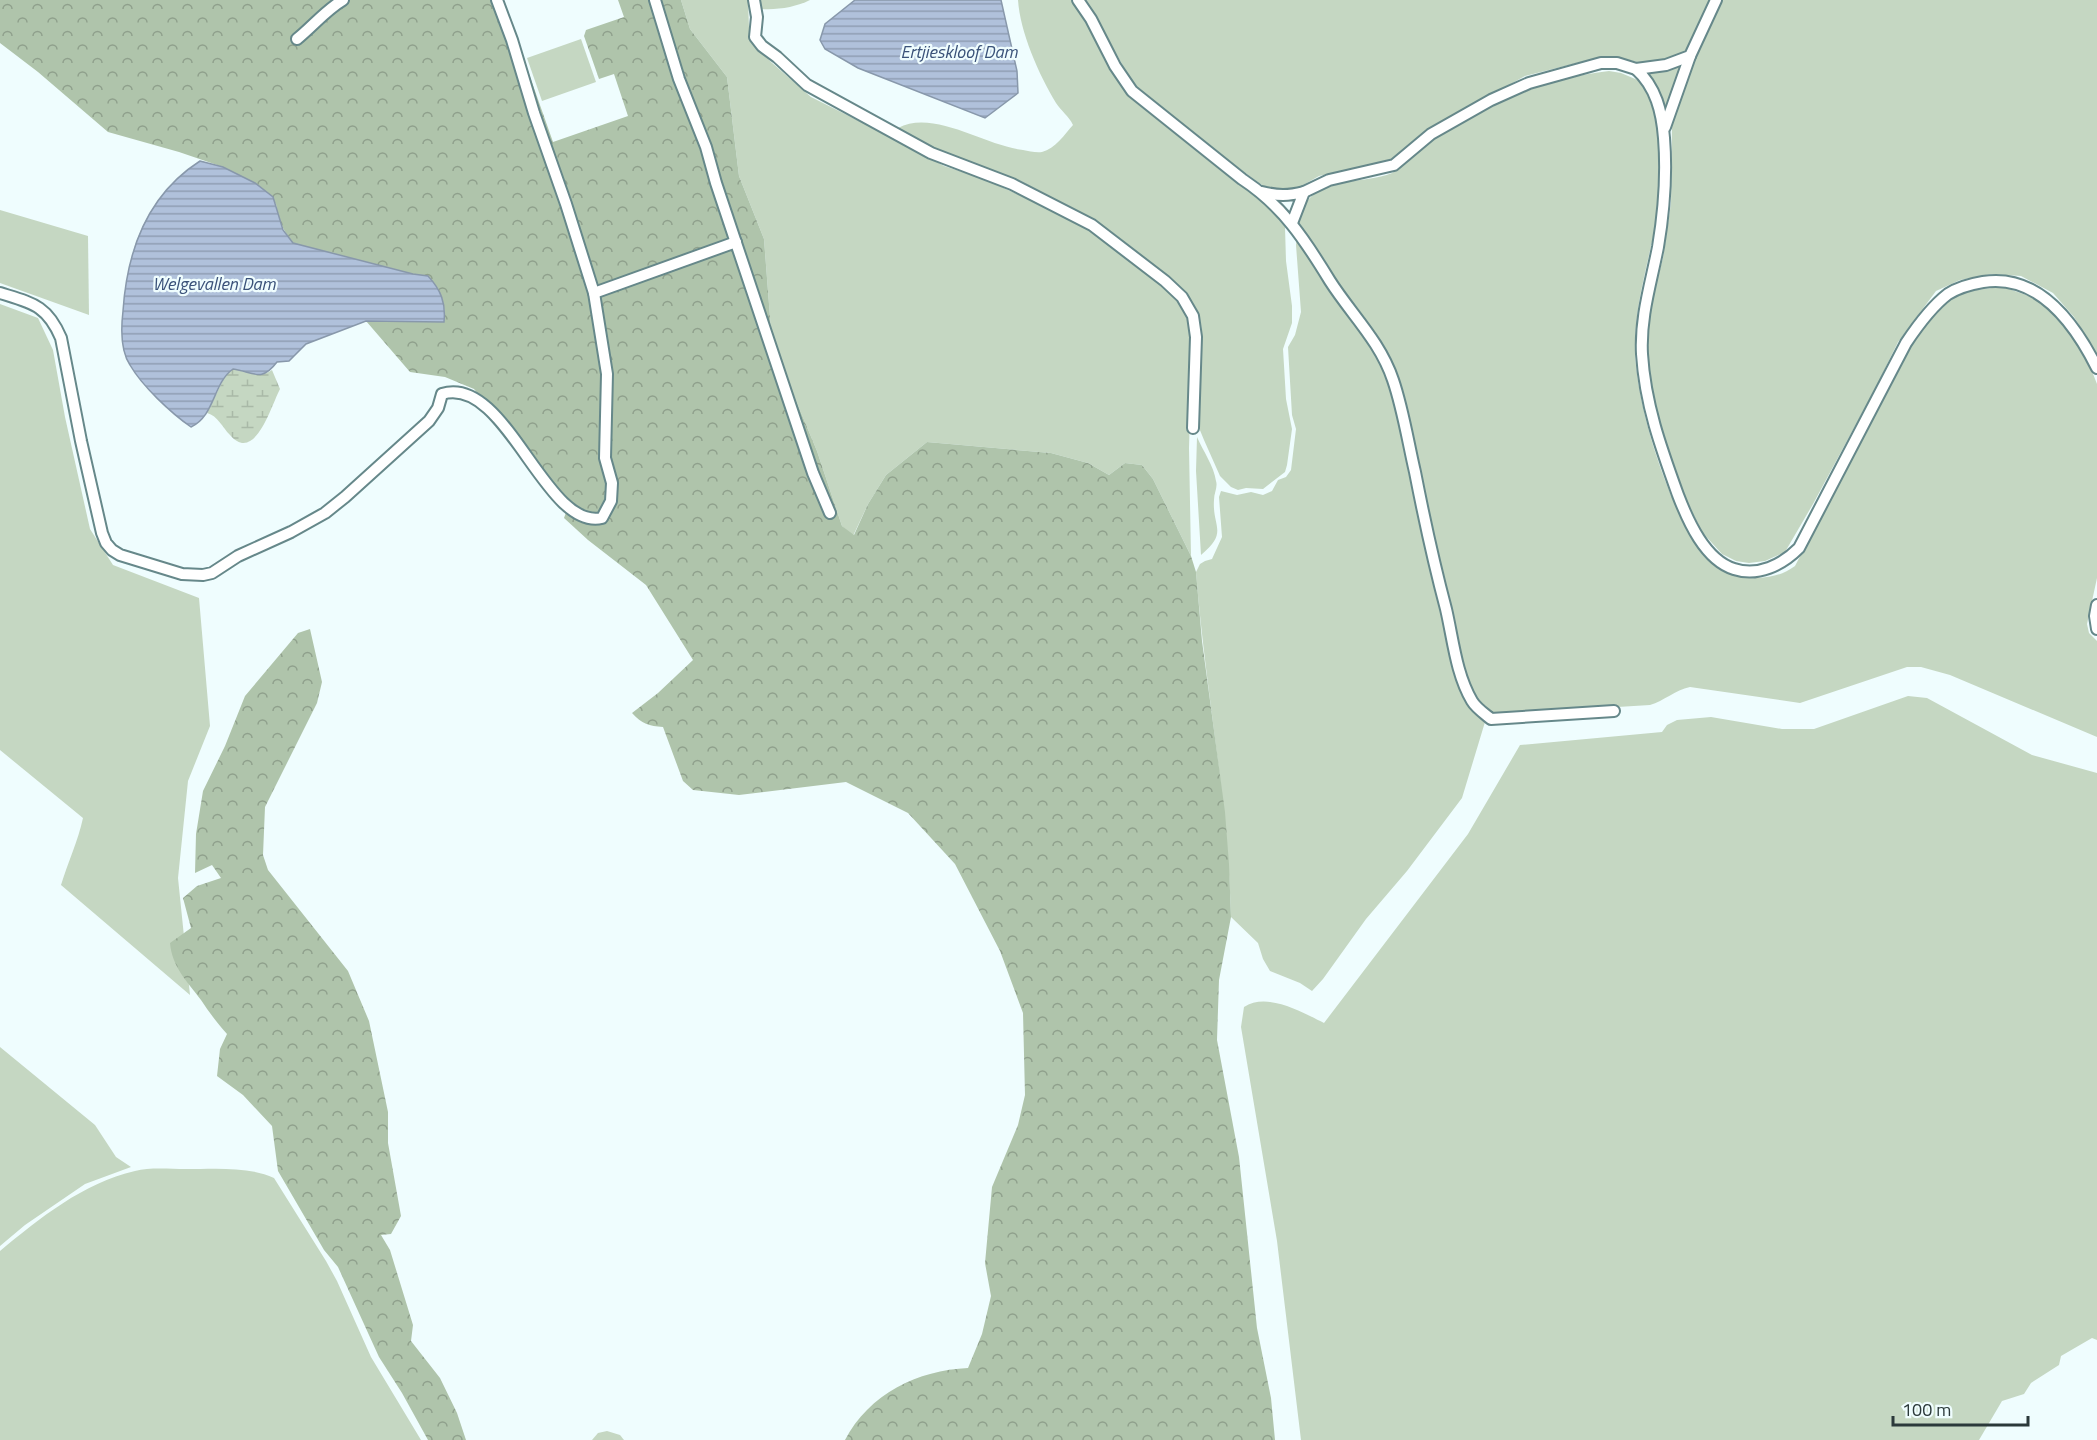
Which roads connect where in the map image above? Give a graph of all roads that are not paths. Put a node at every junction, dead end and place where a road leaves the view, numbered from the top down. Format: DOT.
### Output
graph roads {
  1 [pos="343,0"];
  2 [pos="497,0"];
  3 [pos="656,0"];
  4 [pos="754,0"];
  5 [pos="1078,0"];
  6 [pos="1716,0"];
  7 [pos="297,39"];
  8 [pos="1690,57"];
  9 [pos="1636,69"];
  10 [pos="1663,130"];
  11 [pos="1259,191"];
  12 [pos="1304,192"];
  13 [pos="1292,223"];
  14 [pos="736,242"];
  15 [pos="0,292"];
  16 [pos="594,293"];
  17 [pos="2097,368"];
  18 [pos="1192,428"];
  19 [pos="830,513"];
  20 [pos="2097,605"];
  21 [pos="2097,629"];
  22 [pos="1614,711"];
  1 -- 7 [label="street"];
  2 -- 16 [label="street"];
  3 -- 14 [label="street"];
  4 -- 18 [label="street"];
  5 -- 11 [label="street"];
  6 -- 8 [label="street"];
  8 -- 9 [label="street"];
  8 -- 10 [label="street"];
  9 -- 10 [label="street"];
  9 -- 12 [label="street"];
  10 -- 17 [label="street"];
  11 -- 12 [label="street"];
  11 -- 13 [label="street"];
  12 -- 13 [label="street"];
  13 -- 22 [label="street"];
  14 -- 16 [label="street"];
  14 -- 19 [label="street"];
  15 -- 16 [label="street"];
  20 -- 21 [label="street"];
}
